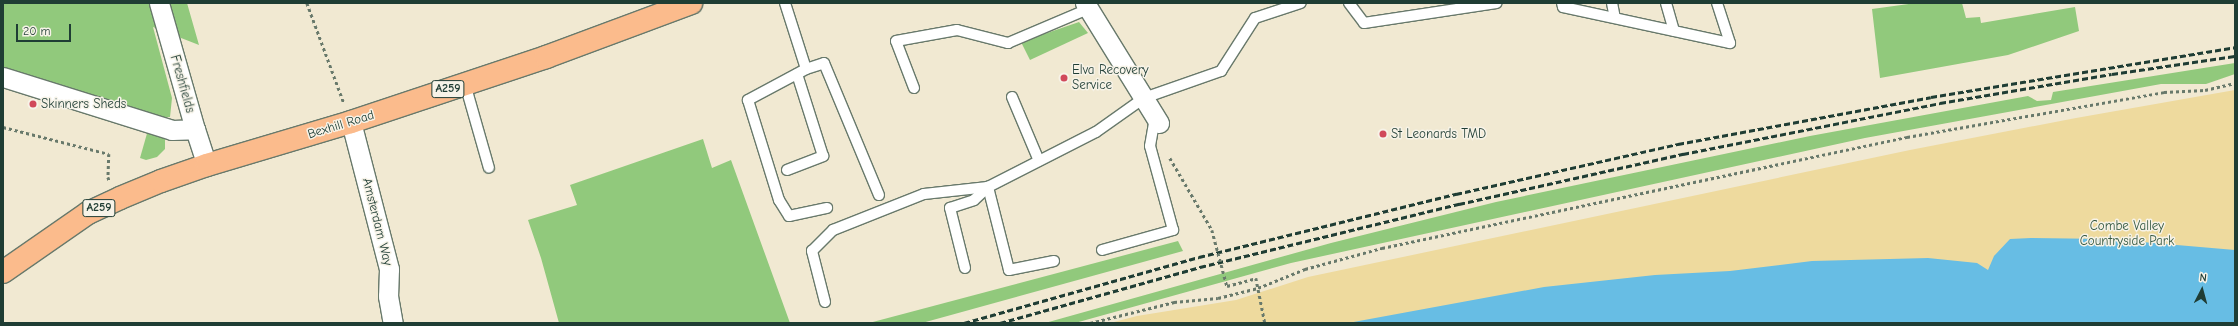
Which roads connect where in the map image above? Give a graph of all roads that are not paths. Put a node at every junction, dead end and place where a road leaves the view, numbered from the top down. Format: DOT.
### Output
graph roads {
  1 [pos="159,3"];
  2 [pos="691,3"];
  3 [pos="786,3"];
  4 [pos="1301,3"];
  5 [pos="1349,3"];
  6 [pos="1496,3"];
  7 [pos="1562,3"];
  8 [pos="1612,3"];
  9 [pos="1666,3"];
  10 [pos="1718,3"];
  11 [pos="1087,6"];
  12 [pos="1615,18"];
  13 [pos="1674,31"];
  14 [pos="802,72"];
  15 [pos="3,77"];
  16 [pos="465,84"];
  17 [pos="914,88"];
  18 [pos="1012,97"];
  19 [pos="1144,98"];
  20 [pos="1157,119"];
  21 [pos="351,122"];
  22 [pos="195,130"];
  23 [pos="1039,161"];
  24 [pos="207,165"];
  25 [pos="489,168"];
  26 [pos="787,170"];
  27 [pos="988,187"];
  28 [pos="879,195"];
  29 [pos="827,208"];
  30 [pos="1102,250"];
  31 [pos="1054,261"];
  32 [pos="965,268"];
  33 [pos="3,272"];
  34 [pos="825,302"];
  35 [pos="393,323"];
  1 -- 22 [label="street, Freshfields"];
  2 -- 16 [label="highway, Bexhill Road / A259"];
  3 -- 14 [label="lane"];
  4 -- 19 [label="lane"];
  5 -- 6 [label="lane"];
  7 -- 12 [label="lane"];
  8 -- 12 [label="lane"];
  9 -- 13 [label="lane"];
  10 -- 13 [label="lane"];
  11 -- 17 [label="lane"];
  11 -- 19 [label="street"];
  12 -- 13 [label="lane"];
  14 -- 26 [label="lane"];
  14 -- 28 [label="lane"];
  14 -- 29 [label="lane"];
  15 -- 22 [label="street"];
  16 -- 21 [label="highway, Bexhill Road / A259"];
  16 -- 25 [label="lane"];
  18 -- 23 [label="lane"];
  19 -- 20 [label="street"];
  19 -- 23 [label="lane"];
  20 -- 30 [label="lane"];
  21 -- 24 [label="highway, Bexhill Road / A259"];
  21 -- 35 [label="street, Amsterdam Way"];
  22 -- 24 [label="street, Freshfields"];
  23 -- 27 [label="lane"];
  24 -- 33 [label="highway, Bexhill Road / A259"];
  27 -- 31 [label="lane"];
  27 -- 32 [label="lane"];
  27 -- 34 [label="lane"];
}
